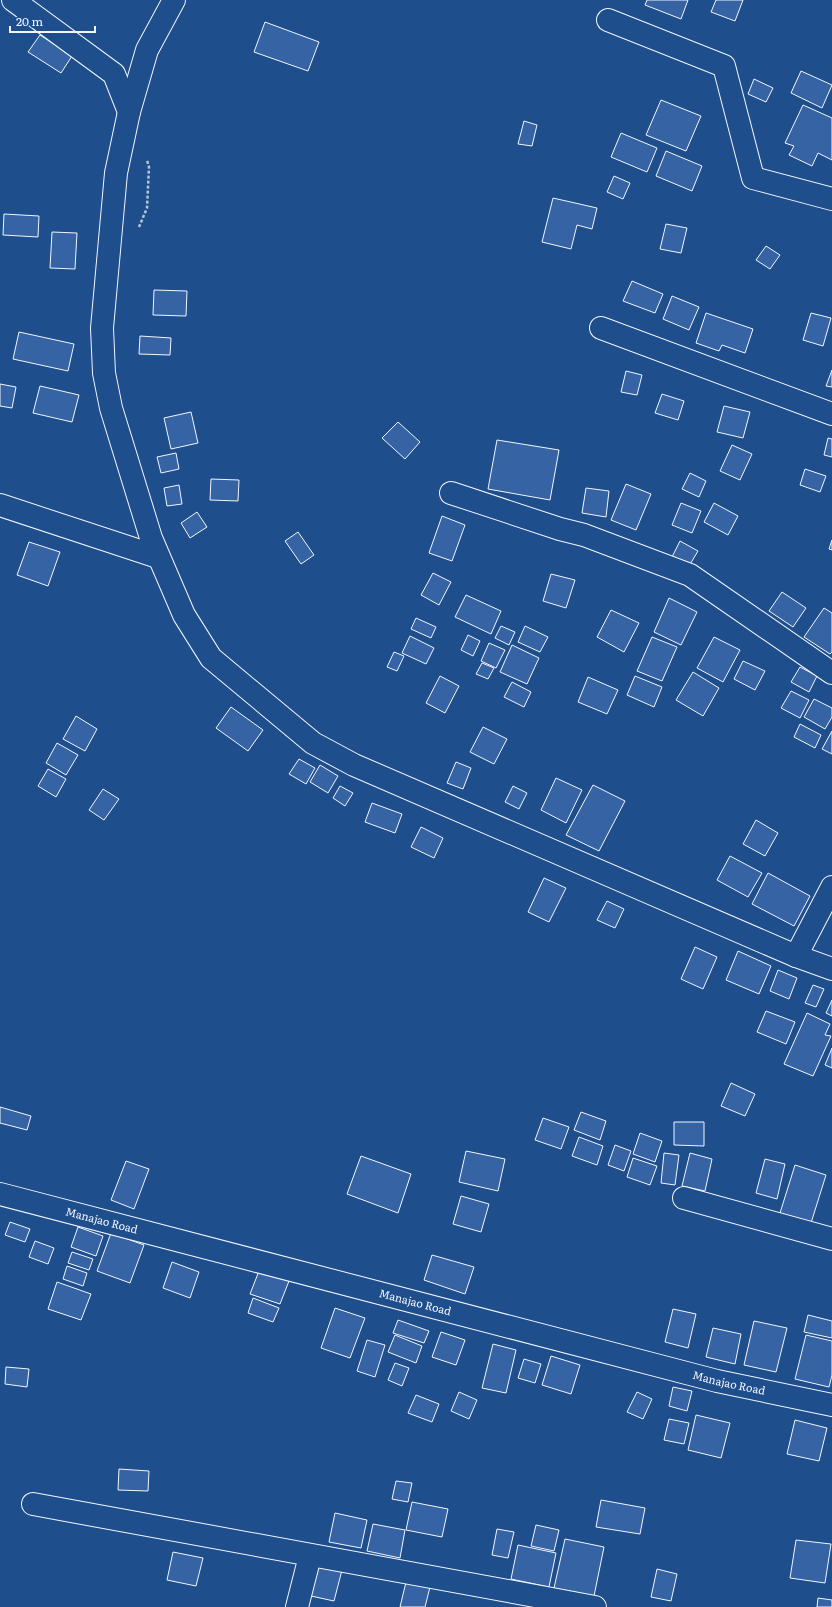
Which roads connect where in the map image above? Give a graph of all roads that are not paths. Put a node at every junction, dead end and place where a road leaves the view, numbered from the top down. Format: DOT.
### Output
graph roads {
  1 [pos="13,0"];
  2 [pos="174,0"];
  3 [pos="608,20"];
  4 [pos="147,50"];
  5 [pos="114,74"];
  6 [pos="129,112"];
  7 [pos="832,200"];
  8 [pos="601,328"];
  9 [pos="832,414"];
  10 [pos="451,493"];
  11 [pos="0,505"];
  12 [pos="158,557"];
  13 [pos="832,673"];
  14 [pos="832,887"];
  15 [pos="796,956"];
  16 [pos="832,969"];
  17 [pos="0,1194"];
  18 [pos="684,1198"];
  19 [pos="832,1239"];
  20 [pos="832,1405"];
  21 [pos="33,1504"];
  22 [pos="310,1556"];
  23 [pos="296,1607"];
  24 [pos="595,1607"];
  1 -- 5 [label="street"];
  2 -- 4 [label="street"];
  3 -- 7 [label="street"];
  4 -- 5 [label="street"];
  4 -- 6 [label="street"];
  5 -- 6 [label="street"];
  6 -- 12 [label="street"];
  8 -- 9 [label="street"];
  10 -- 13 [label="street"];
  11 -- 12 [label="street"];
  12 -- 15 [label="street"];
  14 -- 15 [label="street"];
  15 -- 16 [label="street"];
  17 -- 20 [label="street, Manajao Road"];
  18 -- 19 [label="street"];
  21 -- 22 [label="street"];
  22 -- 23 [label="street"];
  22 -- 24 [label="street"];
}
